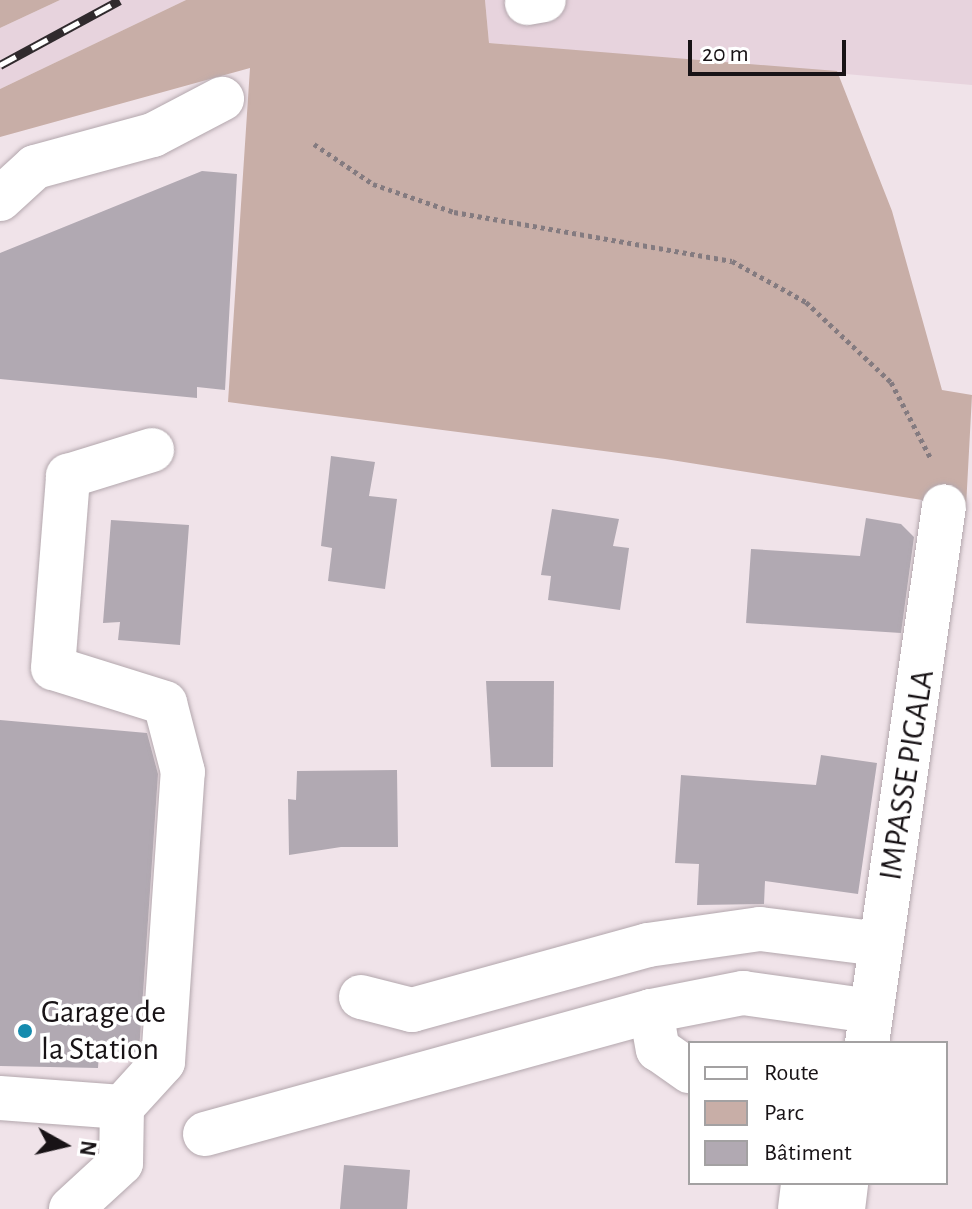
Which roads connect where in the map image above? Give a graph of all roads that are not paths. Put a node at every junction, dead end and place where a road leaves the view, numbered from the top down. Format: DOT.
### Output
graph roads {
  1 [pos="222,99"];
  2 [pos="0,199"];
  3 [pos="152,450"];
  4 [pos="944,506"];
  5 [pos="881,944"];
  6 [pos="361,997"];
  7 [pos="651,1011"];
  8 [pos="869,1027"];
  9 [pos="688,1070"];
  10 [pos="0,1098"];
  11 [pos="122,1107"];
  12 [pos="205,1134"];
  13 [pos="803,1185"];
  14 [pos="846,1185"];
  15 [pos="71,1209"];
  16 [pos="800,1209"];
  17 [pos="843,1209"];
  1 -- 2 [label="street"];
  3 -- 11 [label="street"];
  4 -- 5 [label="street, IMPASSE PIGALA"];
  5 -- 6 [label="street"];
  5 -- 8 [label="street, IMPASSE PIGALA"];
  7 -- 8 [label="street"];
  7 -- 9 [label="street"];
  7 -- 12 [label="street"];
  10 -- 11 [label="street"];
  11 -- 15 [label="street"];
  13 -- 16 [label="street"];
  14 -- 17 [label="street"];
}
